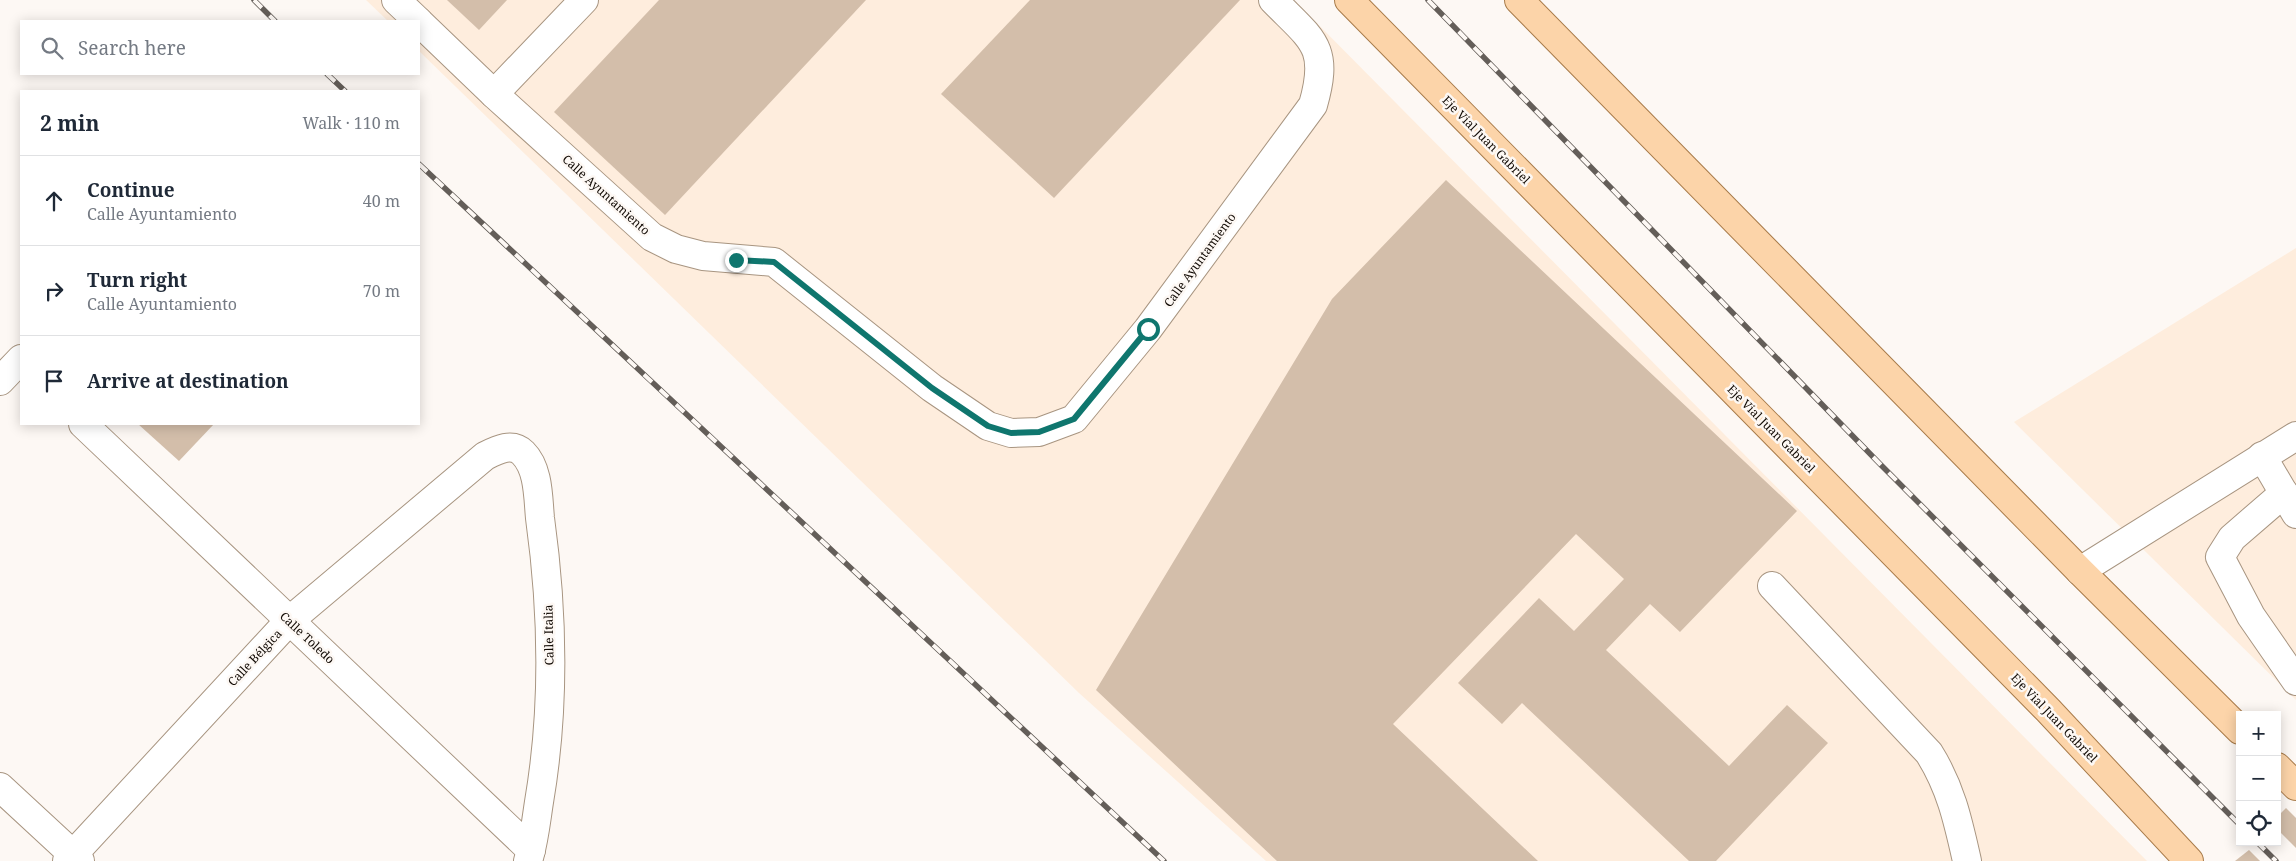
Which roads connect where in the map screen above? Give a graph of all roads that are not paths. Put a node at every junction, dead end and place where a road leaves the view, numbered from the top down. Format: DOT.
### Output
graph roads {
  1 [pos="396,0"];
  2 [pos="584,0"];
  3 [pos="1273,0"];
  4 [pos="1349,0"];
  5 [pos="1519,0"];
  6 [pos="416,20"];
  7 [pos="420,24"];
  8 [pos="494,94"];
  9 [pos="84,425"];
  10 [pos="2296,436"];
  11 [pos="485,456"];
  12 [pos="2262,456"];
  13 [pos="2290,504"];
  14 [pos="2080,571"];
  15 [pos="1772,586"];
  16 [pos="289,621"];
  17 [pos="2296,681"];
  18 [pos="2236,726"];
  19 [pos="2281,771"];
  20 [pos="2296,786"];
  21 [pos="0,787"];
  22 [pos="529,855"];
  23 [pos="73,859"];
  24 [pos="1967,861"];
  25 [pos="2189,861"];
  1 -- 6 [label="street, Calle Ayuntamiento"];
  2 -- 8 [label="street"];
  3 -- 8 [label="street, Calle Ayuntamiento"];
  4 -- 25 [label="main road, Eje Vial Juan Gabriel"];
  5 -- 14 [label="main road"];
  7 -- 8 [label="street, Calle Ayuntamiento"];
  9 -- 16 [label="street, Calle Toledo"];
  10 -- 12 [label="street"];
  11 -- 16 [label="street, Calle Bélgica"];
  11 -- 22 [label="street, Calle Italia"];
  12 -- 13 [label="street"];
  12 -- 14 [label="street"];
  13 -- 17 [label="street"];
  14 -- 18 [label="main road"];
  15 -- 24 [label="street"];
  16 -- 22 [label="street, Calle Toledo"];
  16 -- 23 [label="street, Calle Bélgica"];
  19 -- 20 [label="main road"];
  21 -- 23 [label="street"];
}
